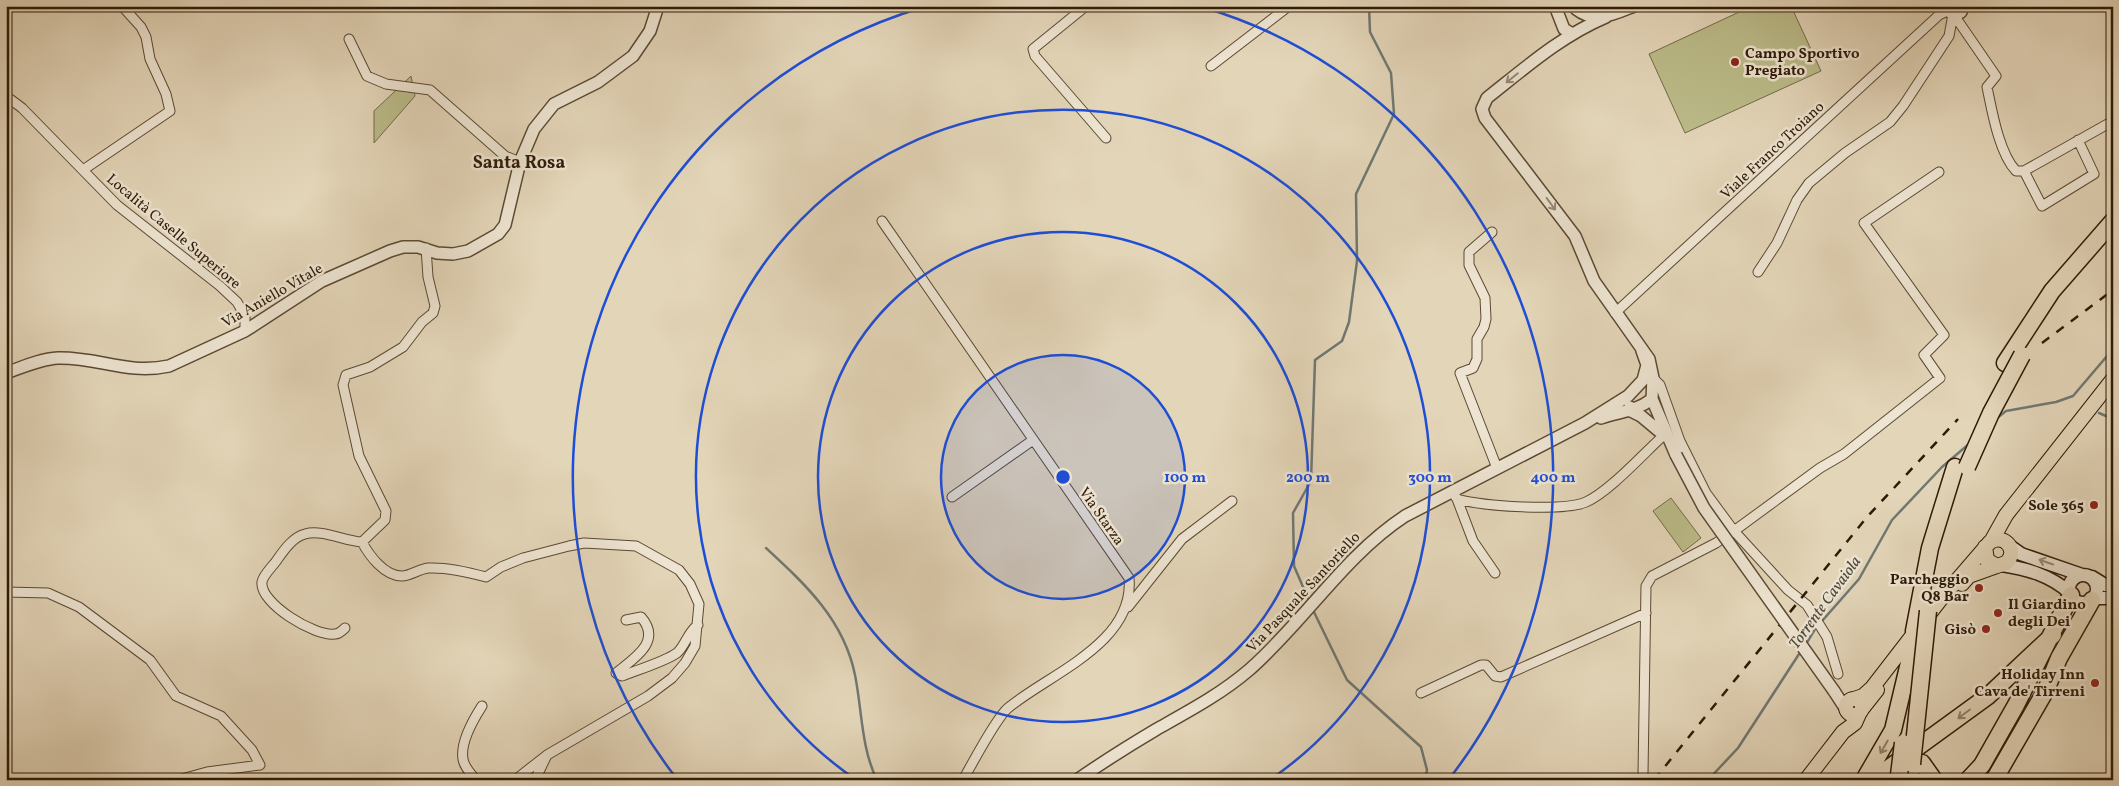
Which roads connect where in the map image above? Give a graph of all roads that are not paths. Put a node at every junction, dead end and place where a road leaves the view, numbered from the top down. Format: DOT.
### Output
graph roads {
  1 [pos="122,6"];
  2 [pos="658,6"];
  3 [pos="1086,6"];
  4 [pos="1290,6"];
  5 [pos="1634,6"];
  6 [pos="1556,7"];
  7 [pos="1576,8"];
  8 [pos="1956,9"];
  9 [pos="1604,12"];
  10 [pos="1561,22"];
  11 [pos="1575,30"];
  12 [pos="350,39"];
  13 [pos="1550,47"];
  14 [pos="1211,66"];
  15 [pos="6,96"];
  16 [pos="2113,121"];
  17 [pos="1106,138"];
  18 [pos="2078,140"];
  19 [pos="520,162"];
  20 [pos="83,170"];
  21 [pos="2024,171"];
  22 [pos="1939,172"];
  23 [pos="2113,220"];
  24 [pos="882,221"];
  25 [pos="1492,232"];
  26 [pos="2113,237"];
  27 [pos="426,248"];
  28 [pos="1758,272"];
  29 [pos="1615,313"];
  30 [pos="245,331"];
  31 [pos="6,373"];
  32 [pos="1648,379"];
  33 [pos="2113,379"];
  34 [pos="1628,396"];
  35 [pos="1665,398"];
  36 [pos="1652,399"];
  37 [pos="1632,412"];
  38 [pos="1585,423"];
  39 [pos="1666,437"];
  40 [pos="1033,440"];
  41 [pos="1961,467"];
  42 [pos="1497,468"];
  43 [pos="1455,495"];
  44 [pos="952,497"];
  45 [pos="2020,500"];
  46 [pos="1232,501"];
  47 [pos="1734,531"];
  48 [pos="362,542"];
  49 [pos="1989,544"];
  50 [pos="2011,547"];
  51 [pos="1999,565"];
  52 [pos="1495,573"];
  53 [pos="2086,576"];
  54 [pos="2113,586"];
  55 [pos="6,592"];
  56 [pos="2070,594"];
  57 [pos="2113,598"];
  58 [pos="2093,599"];
  59 [pos="1125,612"];
  60 [pos="1646,613"];
  61 [pos="626,620"];
  62 [pos="698,625"];
  63 [pos="345,628"];
  64 [pos="2053,635"];
  65 [pos="1912,650"];
  66 [pos="2059,658"];
  67 [pos="1838,674"];
  68 [pos="1421,693"];
  69 [pos="482,706"];
  70 [pos="1853,708"];
  71 [pos="546,755"];
  72 [pos="1908,772"];
  73 [pos="1643,774"];
  74 [pos="1870,778"];
  75 [pos="178,780"];
  76 [pos="476,780"];
  77 [pos="516,780"];
  78 [pos="536,780"];
  79 [pos="963,780"];
  80 [pos="1077,780"];
  81 [pos="1806,780"];
  82 [pos="1934,780"];
  83 [pos="1968,780"];
  84 [pos="1984,780"];
  85 [pos="1994,780"];
  1 -- 20 [label="street"];
  2 -- 19 [label="street, Via Aniello Vitale"];
  3 -- 17 [label="street"];
  4 -- 14 [label="street"];
  5 -- 9 [label="street"];
  6 -- 10 [label="street"];
  7 -- 9 [label="street"];
  7 -- 11 [label="street"];
  8 -- 21 [label="street"];
  8 -- 28 [label="street"];
  8 -- 29 [label="street, Viale Franco Troiano"];
  9 -- 11 [label="street"];
  10 -- 11 [label="street"];
  10 -- 13 [label="street"];
  11 -- 13 [label="street"];
  12 -- 19 [label="street"];
  13 -- 29 [label="street, one-way"];
  15 -- 20 [label="street, Località Caselle Superiore"];
  16 -- 18 [label="street"];
  18 -- 21 [label="street"];
  18 -- 21 [label="street"];
  19 -- 27 [label="street, Via Aniello Vitale"];
  20 -- 30 [label="street, Località Caselle Superiore"];
  22 -- 47 [label="street"];
  23 -- 41 [label="highway"];
  24 -- 40 [label="street, Via Starza"];
  25 -- 42 [label="street"];
  26 -- 41 [label="highway, bridge"];
  27 -- 30 [label="street, Via Aniello Vitale"];
  27 -- 48 [label="street"];
  29 -- 32 [label="street"];
  30 -- 31 [label="street, Via Aniello Vitale"];
  32 -- 34 [label="street"];
  32 -- 35 [label="street"];
  32 -- 36 [label="street"];
  33 -- 45 [label="main road"];
  34 -- 36 [label="street"];
  34 -- 37 [label="street"];
  34 -- 38 [label="street"];
  35 -- 36 [label="street"];
  35 -- 47 [label="street"];
  36 -- 37 [label="street"];
  36 -- 39 [label="street"];
  37 -- 38 [label="street"];
  37 -- 39 [label="street"];
  38 -- 42 [label="street, Via Pasquale Santoriello"];
  39 -- 43 [label="street"];
  39 -- 70 [label="street, bridge"];
  40 -- 44 [label="street"];
  40 -- 59 [label="street, Via Starza"];
  41 -- 65 [label="highway"];
  41 -- 72 [label="highway, bridge"];
  42 -- 43 [label="street, Via Pasquale Santoriello"];
  43 -- 52 [label="street"];
  43 -- 80 [label="street, Via Pasquale Santoriello"];
  45 -- 49 [label="main road"];
  45 -- 50 [label="main road"];
  46 -- 59 [label="street"];
  47 -- 60 [label="street"];
  47 -- 67 [label="street"];
  48 -- 62 [label="street"];
  48 -- 63 [label="street"];
  49 -- 50 [label="main road"];
  49 -- 51 [label="main road"];
  49 -- 70 [label="main road"];
  50 -- 51 [label="main road"];
  53 -- 50 [label="main road, one-way"];
  51 -- 56 [label="main road"];
  51 -- 70 [label="main road"];
  53 -- 54 [label="main road"];
  53 -- 56 [label="main road"];
  53 -- 58 [label="main road"];
  55 -- 75 [label="street"];
  56 -- 58 [label="main road"];
  56 -- 64 [label="highway"];
  57 -- 58 [label="main road"];
  58 -- 66 [label="highway"];
  59 -- 79 [label="street, Via Starza"];
  60 -- 68 [label="street"];
  60 -- 73 [label="street"];
  61 -- 62 [label="street"];
  62 -- 71 [label="street"];
  64 -- 74 [label="highway, one-way"];
  64 -- 83 [label="highway"];
  65 -- 72 [label="highway, bridge"];
  65 -- 74 [label="highway, one-way"];
  66 -- 84 [label="highway"];
  66 -- 85 [label="highway"];
  69 -- 76 [label="street"];
  70 -- 81 [label="main road"];
  71 -- 77 [label="street"];
  71 -- 78 [label="street"];
  72 -- 82 [label="highway"];
}
